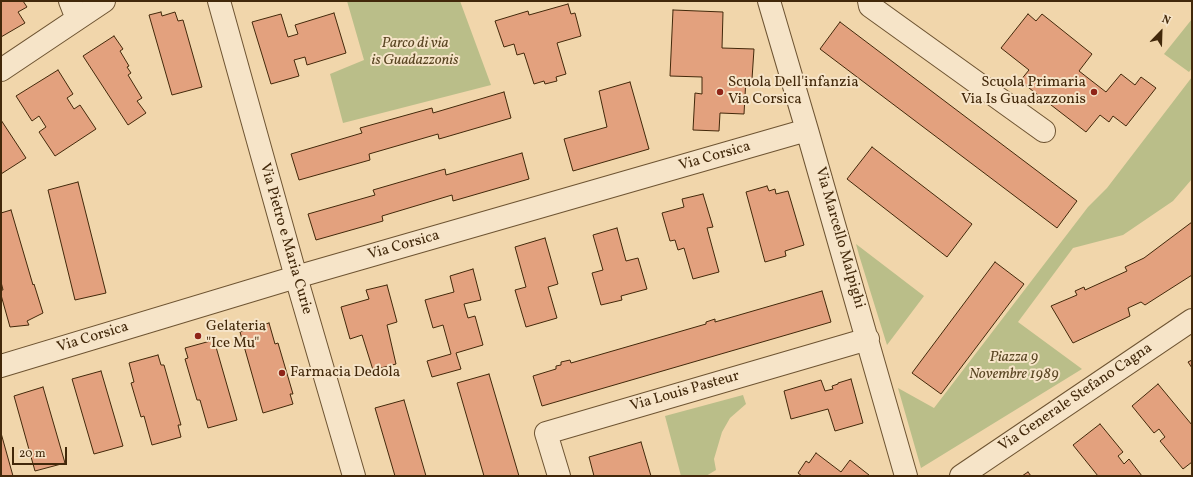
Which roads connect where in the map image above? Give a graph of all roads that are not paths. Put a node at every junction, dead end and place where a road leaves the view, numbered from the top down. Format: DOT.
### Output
graph roads {
  1 [pos="104,1"];
  2 [pos="219,1"];
  3 [pos="768,1"];
  4 [pos="869,1"];
  5 [pos="74,10"];
  6 [pos="1,70"];
  7 [pos="808,130"];
  8 [pos="1044,131"];
  9 [pos="296,277"];
  10 [pos="1192,320"];
  11 [pos="868,339"];
  12 [pos="1,366"];
  13 [pos="354,476"];
  14 [pos="558,476"];
  15 [pos="906,476"];
  16 [pos="961,476"];
  1 -- 5 [label="street"];
  2 -- 9 [label="street, Via Pietro e Maria Curie"];
  3 -- 7 [label="street, Via Marcello Malpighi"];
  4 -- 8 [label="street"];
  5 -- 6 [label="street"];
  7 -- 9 [label="street, Via Corsica"];
  7 -- 11 [label="street, Via Marcello Malpighi"];
  9 -- 12 [label="street, Via Corsica"];
  9 -- 13 [label="street, Via Pietro e Maria Curie"];
  10 -- 16 [label="street, Via Generale Stefano Cagna"];
  11 -- 14 [label="street, Via Louis Pasteur"];
  11 -- 15 [label="street, Via Marcello Malpighi"];
}
